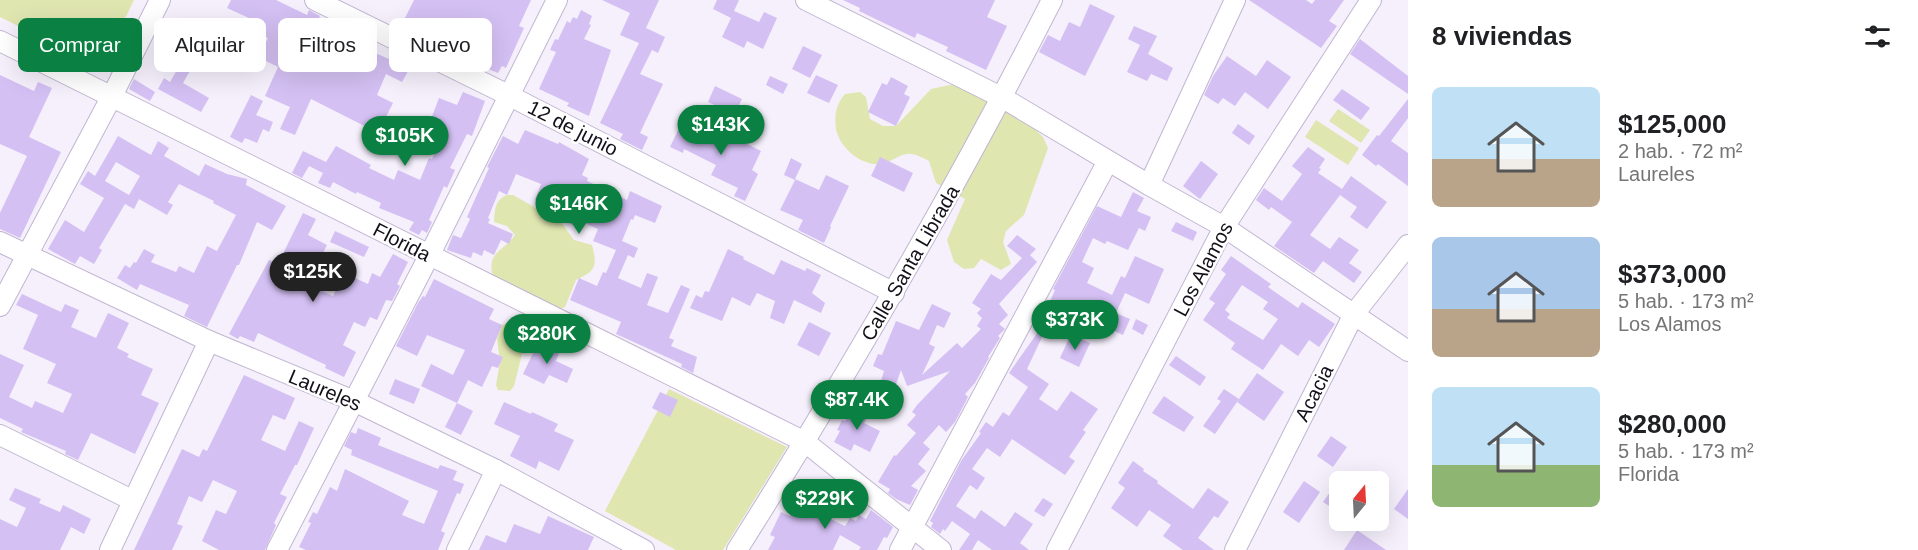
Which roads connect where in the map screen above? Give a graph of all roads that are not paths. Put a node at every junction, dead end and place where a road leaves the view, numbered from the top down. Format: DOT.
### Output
graph roads {
  1 [pos="160,0"];
  2 [pos="315,0"];
  3 [pos="557,0"];
  4 [pos="806,0"];
  5 [pos="1052,0"];
  6 [pos="1235,0"];
  7 [pos="1371,0"];
  8 [pos="0,41"];
  9 [pos="508,95"];
  10 [pos="112,96"];
  11 [pos="1003,98"];
  12 [pos="1108,160"];
  13 [pos="1149,185"];
  14 [pos="1224,227"];
  15 [pos="0,242"];
  16 [pos="1408,245"];
  17 [pos="26,255"];
  18 [pos="429,256"];
  19 [pos="894,293"];
  20 [pos="0,306"];
  21 [pos="1354,314"];
  22 [pos="209,341"];
  23 [pos="1408,351"];
  24 [pos="354,401"];
  25 [pos="0,435"];
  26 [pos="805,442"];
  27 [pos="496,470"];
  28 [pos="132,500"];
  29 [pos="912,526"];
  30 [pos="634,548"];
  31 [pos="110,550"];
  32 [pos="277,550"];
  33 [pos="457,550"];
  34 [pos="737,550"];
  35 [pos="900,550"];
  36 [pos="941,550"];
  37 [pos="1057,550"];
  38 [pos="1235,550"];
  1 -- 10 [label="street"];
  2 -- 9 [label="street, 12 de junio"];
  3 -- 9 [label="street"];
  4 -- 11 [label="street"];
  5 -- 11 [label="street, Calle Santa Librada"];
  6 -- 13 [label="street"];
  7 -- 14 [label="street, Los Alamos"];
  8 -- 10 [label="street, Florida"];
  9 -- 18 [label="street"];
  9 -- 19 [label="street, 12 de junio"];
  10 -- 17 [label="street"];
  10 -- 18 [label="street, Florida"];
  11 -- 12 [label="street"];
  11 -- 19 [label="street, Calle Santa Librada"];
  12 -- 13 [label="street"];
  12 -- 29 [label="street"];
  13 -- 14 [label="street"];
  14 -- 21 [label="street"];
  14 -- 37 [label="street, Los Alamos"];
  15 -- 17 [label="street, Laureles"];
  16 -- 21 [label="street, Acacia"];
  17 -- 20 [label="street"];
  17 -- 22 [label="street, Laureles"];
  18 -- 24 [label="street"];
  18 -- 26 [label="street, Florida"];
  19 -- 26 [label="street, Calle Santa Librada"];
  21 -- 23 [label="street"];
  21 -- 38 [label="street, Acacia"];
  22 -- 24 [label="street, Laureles"];
  22 -- 28 [label="street"];
  24 -- 27 [label="street, Laureles"];
  24 -- 32 [label="street"];
  25 -- 28 [label="street"];
  26 -- 29 [label="street, Florida"];
  26 -- 34 [label="street, Calle Santa Librada"];
  27 -- 30 [label="street, Laureles"];
  27 -- 33 [label="street"];
  28 -- 31 [label="street"];
  29 -- 35 [label="street"];
  29 -- 36 [label="street, Florida"];
}
